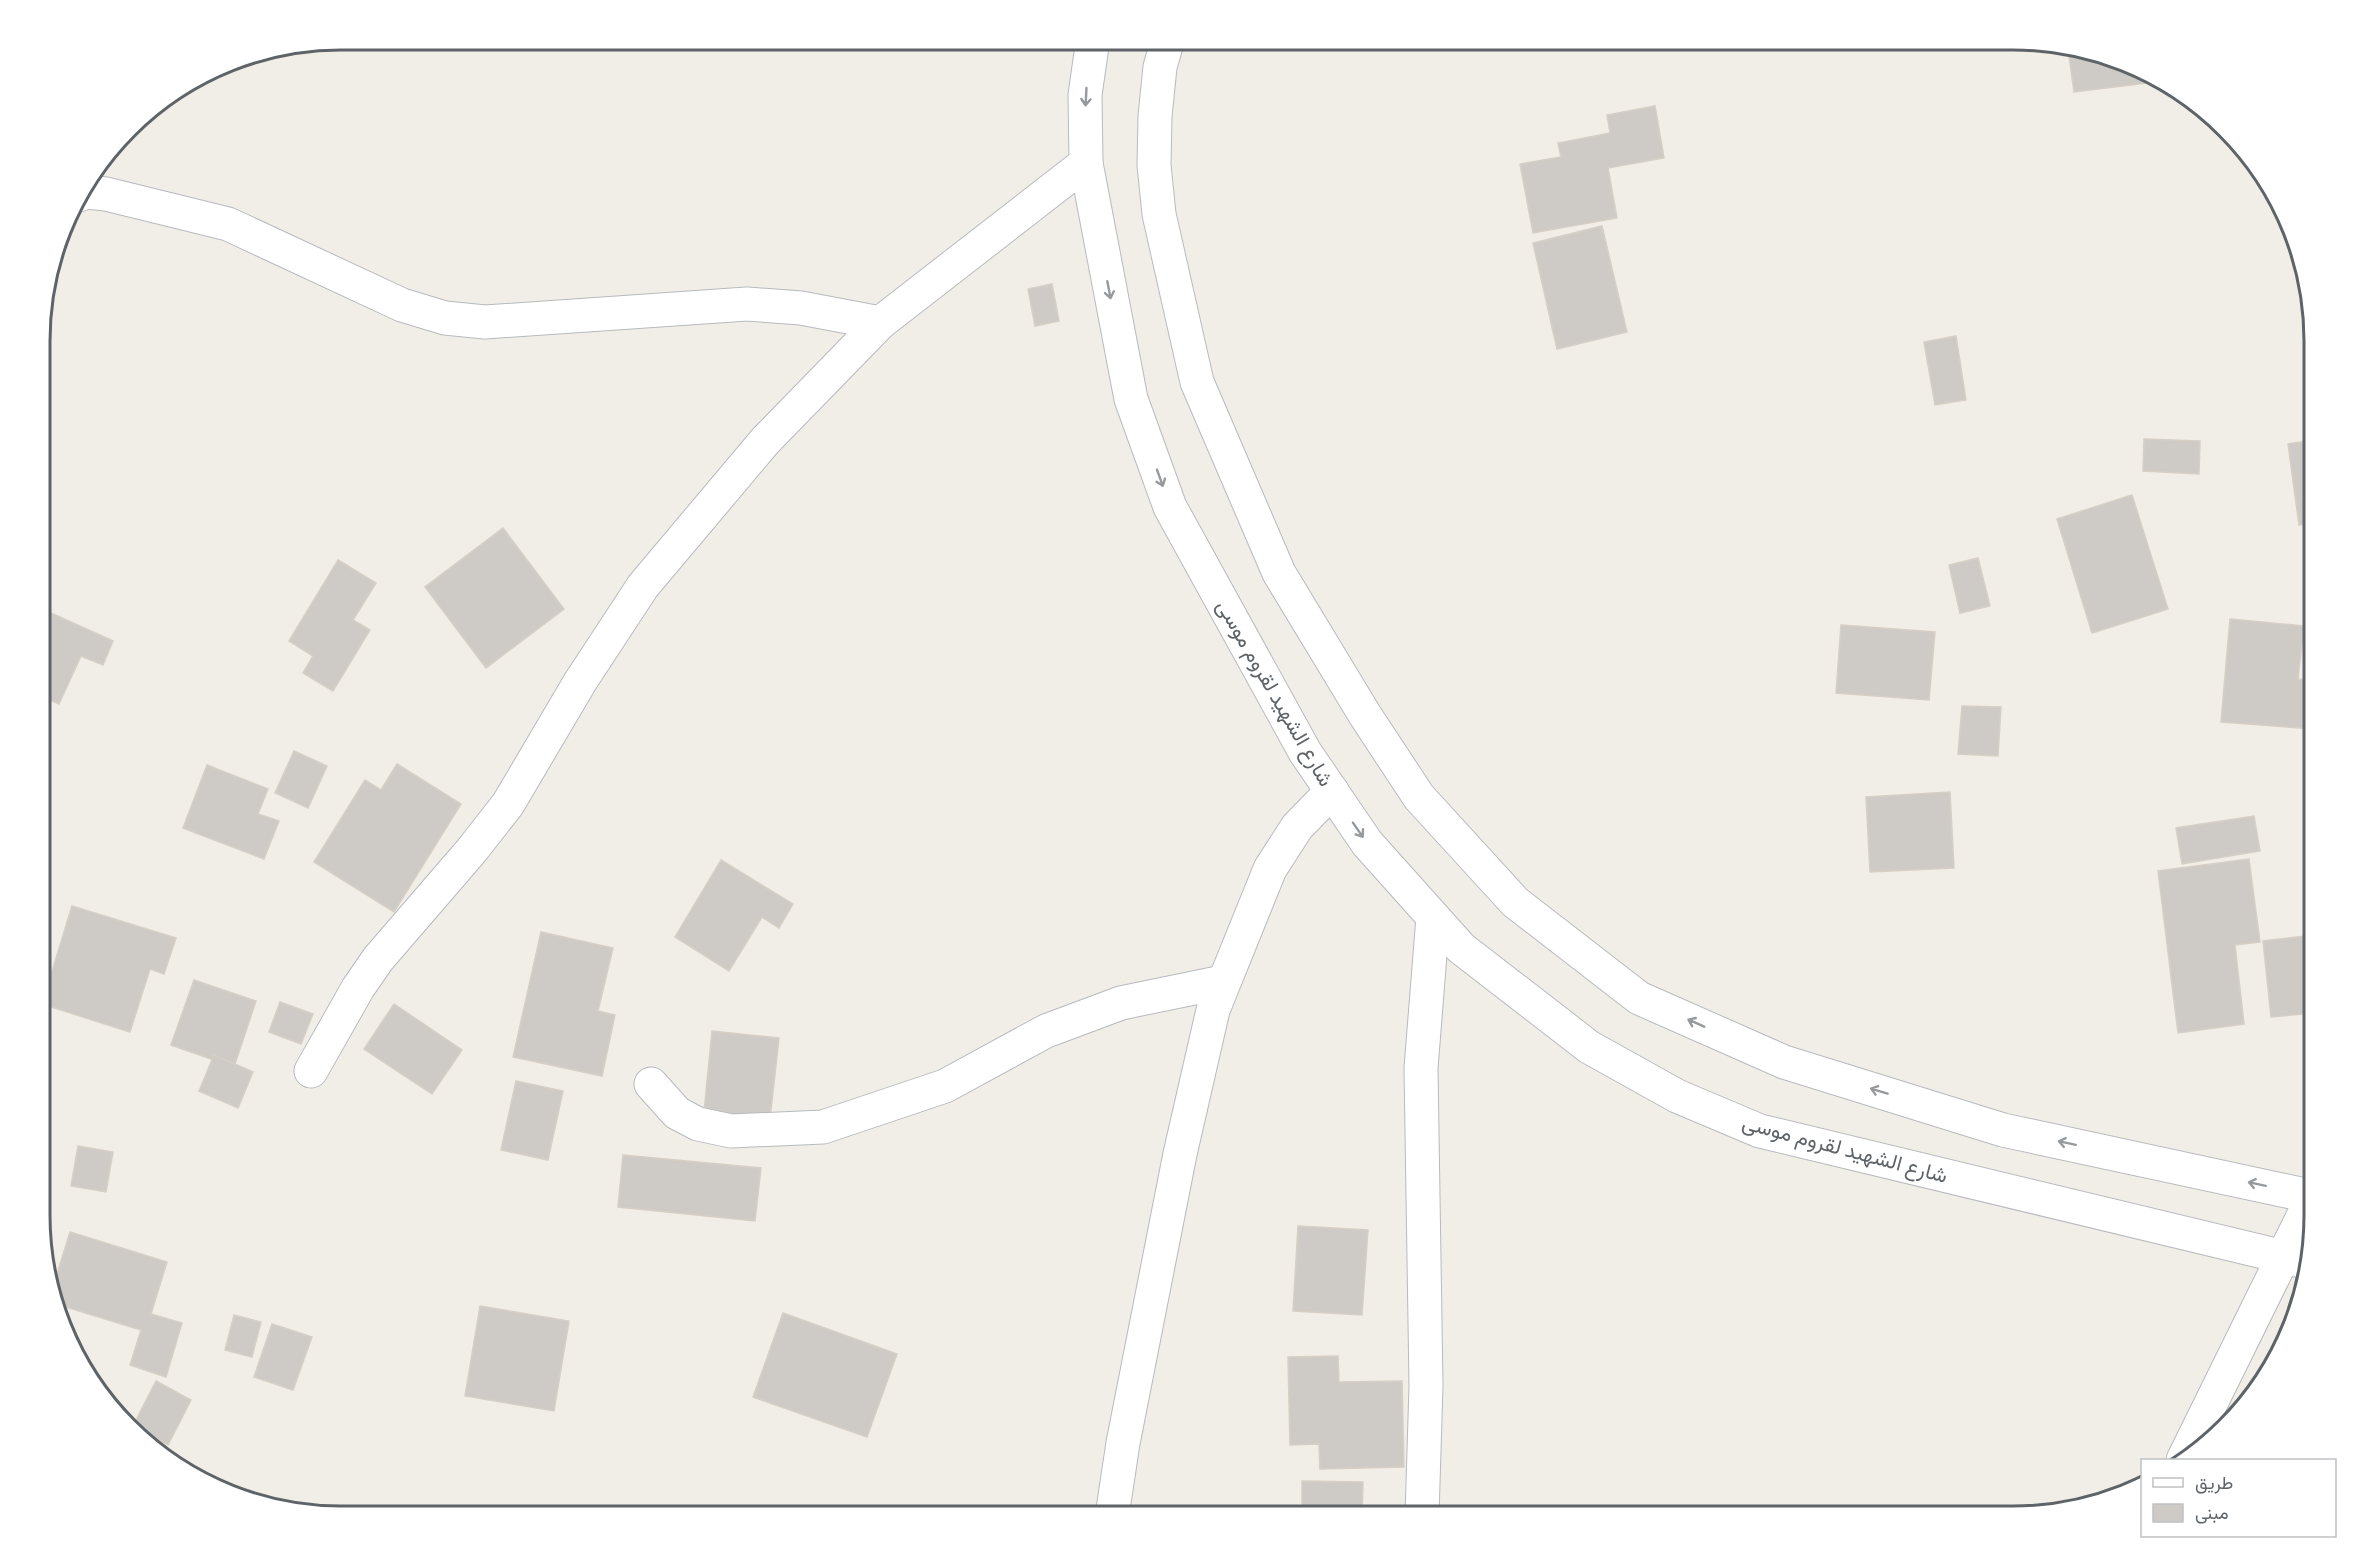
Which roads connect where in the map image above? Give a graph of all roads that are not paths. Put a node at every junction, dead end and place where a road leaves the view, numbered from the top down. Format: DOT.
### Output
graph roads {
  1 [pos="1091,50"];
  2 [pos="1165,50"];
  3 [pos="1086,163"];
  4 [pos="91,192"];
  5 [pos="880,323"];
  6 [pos="1332,791"];
  7 [pos="1433,917"];
  8 [pos="1223,982"];
  9 [pos="311,1071"];
  10 [pos="651,1084"];
  11 [pos="2304,1194"];
  12 [pos="2304,1232"];
  13 [pos="2296,1260"];
  14 [pos="2193,1443"];
  15 [pos="1114,1506"];
  16 [pos="1422,1506"];
  1 -- 3 [label="street, شارع الشهيد لقروم موسى, one-way"];
  11 -- 2 [label="street, one-way"];
  3 -- 5 [label="street"];
  3 -- 6 [label="street, شارع الشهيد لقروم موسى, one-way"];
  4 -- 5 [label="street"];
  5 -- 9 [label="street"];
  6 -- 7 [label="street, شارع الشهيد لقروم موسى, one-way"];
  6 -- 8 [label="street"];
  7 -- 13 [label="street, شارع الشهيد لقروم موسى"];
  7 -- 16 [label="street"];
  8 -- 10 [label="street"];
  8 -- 15 [label="street"];
  12 -- 13 [label="street"];
  13 -- 14 [label="street"];
}
